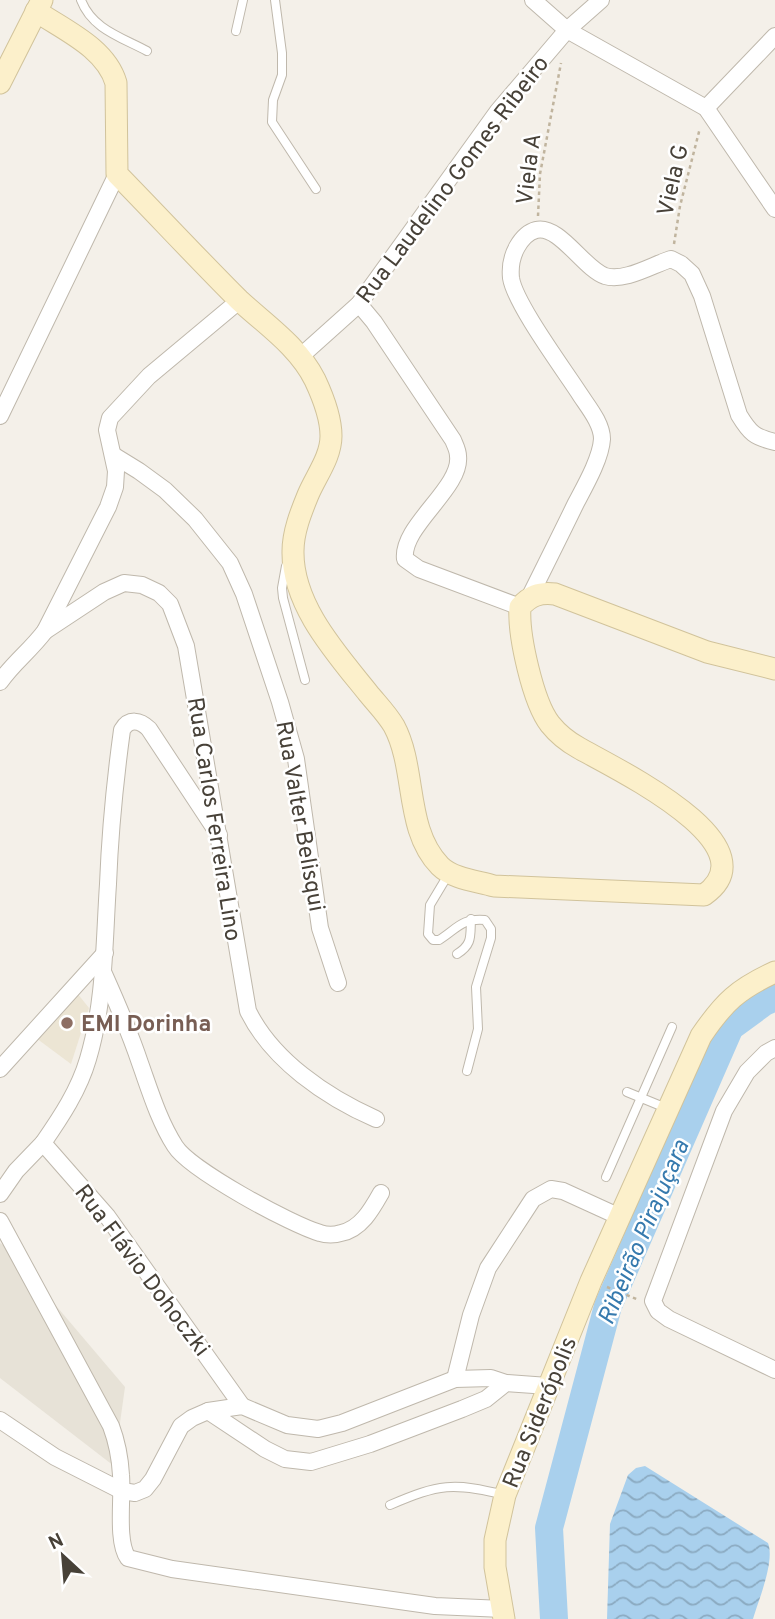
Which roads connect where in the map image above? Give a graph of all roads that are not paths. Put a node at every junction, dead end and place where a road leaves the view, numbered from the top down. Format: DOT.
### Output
graph roads {
  1 [pos="81,0"];
  2 [pos="243,0"];
  3 [pos="275,0"];
  4 [pos="533,0"];
  5 [pos="601,0"];
  6 [pos="39,5"];
  7 [pos="567,30"];
  8 [pos="236,31"];
  9 [pos="775,36"];
  10 [pos="147,51"];
  11 [pos="0,83"];
  12 [pos="706,108"];
  13 [pos="117,174"];
  14 [pos="316,189"];
  15 [pos="775,209"];
  16 [pos="240,300"];
  17 [pos="359,304"];
  18 [pos="301,356"];
  19 [pos="0,416"];
  20 [pos="775,442"];
  21 [pos="113,455"];
  22 [pos="293,550"];
  23 [pos="524,602"];
  24 [pos="45,631"];
  25 [pos="775,669"];
  26 [pos="3,673"];
  27 [pos="305,680"];
  28 [pos="219,835"];
  29 [pos="449,873"];
  30 [pos="471,919"];
  31 [pos="105,953"];
  32 [pos="457,954"];
  33 [pos="775,972"];
  34 [pos="104,974"];
  35 [pos="338,983"];
  36 [pos="672,1027"];
  37 [pos="775,1048"];
  38 [pos="0,1069"];
  39 [pos="467,1071"];
  40 [pos="627,1092"];
  41 [pos="640,1097"];
  42 [pos="668,1109"];
  43 [pos="376,1119"];
  44 [pos="43,1143"];
  45 [pos="606,1177"];
  46 [pos="381,1193"];
  47 [pos="0,1194"];
  48 [pos="620,1217"];
  49 [pos="0,1221"];
  50 [pos="775,1369"];
  51 [pos="455,1379"];
  52 [pos="506,1383"];
  53 [pos="548,1387"];
  54 [pos="242,1406"];
  55 [pos="208,1412"];
  56 [pos="0,1420"];
  57 [pos="122,1491"];
  58 [pos="505,1495"];
  59 [pos="390,1505"];
  60 [pos="504,1614"];
  1 -- 10 [label="lane"];
  2 -- 8 [label="lane"];
  3 -- 14 [label="lane"];
  4 -- 7 [label="street"];
  5 -- 7 [label="street, Rua Laudelino Gomes Ribeiro"];
  6 -- 11 [label="street"];
  6 -- 13 [label="street"];
  7 -- 12 [label="street"];
  7 -- 17 [label="street, Rua Laudelino Gomes Ribeiro"];
  9 -- 12 [label="street"];
  12 -- 15 [label="street"];
  13 -- 16 [label="street"];
  13 -- 19 [label="street"];
  16 -- 18 [label="street"];
  16 -- 21 [label="street"];
  17 -- 18 [label="street, Rua Laudelino Gomes Ribeiro"];
  17 -- 23 [label="street"];
  18 -- 22 [label="street"];
  20 -- 23 [label="street"];
  21 -- 24 [label="street"];
  21 -- 35 [label="street, Rua Valter Belisqui"];
  22 -- 27 [label="lane"];
  22 -- 29 [label="street"];
  23 -- 25 [label="street"];
  23 -- 29 [label="street"];
  24 -- 26 [label="street"];
  24 -- 28 [label="street, Rua Carlos Ferreira Lino"];
  28 -- 31 [label="street"];
  28 -- 43 [label="street, Rua Carlos Ferreira Lino"];
  29 -- 30 [label="lane"];
  30 -- 32 [label="lane"];
  30 -- 39 [label="lane"];
  31 -- 34 [label="street"];
  31 -- 38 [label="street"];
  33 -- 42 [label="street, Rua Siderópolis"];
  34 -- 44 [label="street"];
  34 -- 46 [label="street"];
  36 -- 41 [label="lane"];
  37 -- 50 [label="street"];
  40 -- 41 [label="lane"];
  41 -- 42 [label="lane"];
  41 -- 45 [label="lane"];
  42 -- 48 [label="street, Rua Siderópolis"];
  44 -- 47 [label="street"];
  44 -- 54 [label="street, Rua Flávio Dohoczki"];
  48 -- 51 [label="street"];
  48 -- 53 [label="street, Rua Siderópolis"];
  49 -- 57 [label="street"];
  51 -- 52 [label="street"];
  51 -- 54 [label="street"];
  52 -- 53 [label="street"];
  52 -- 55 [label="street"];
  53 -- 58 [label="street, Rua Siderópolis"];
  54 -- 55 [label="street"];
  55 -- 57 [label="street"];
  56 -- 57 [label="street"];
  57 -- 60 [label="street"];
  58 -- 59 [label="lane"];
  58 -- 60 [label="street, Rua Siderópolis"];
}
